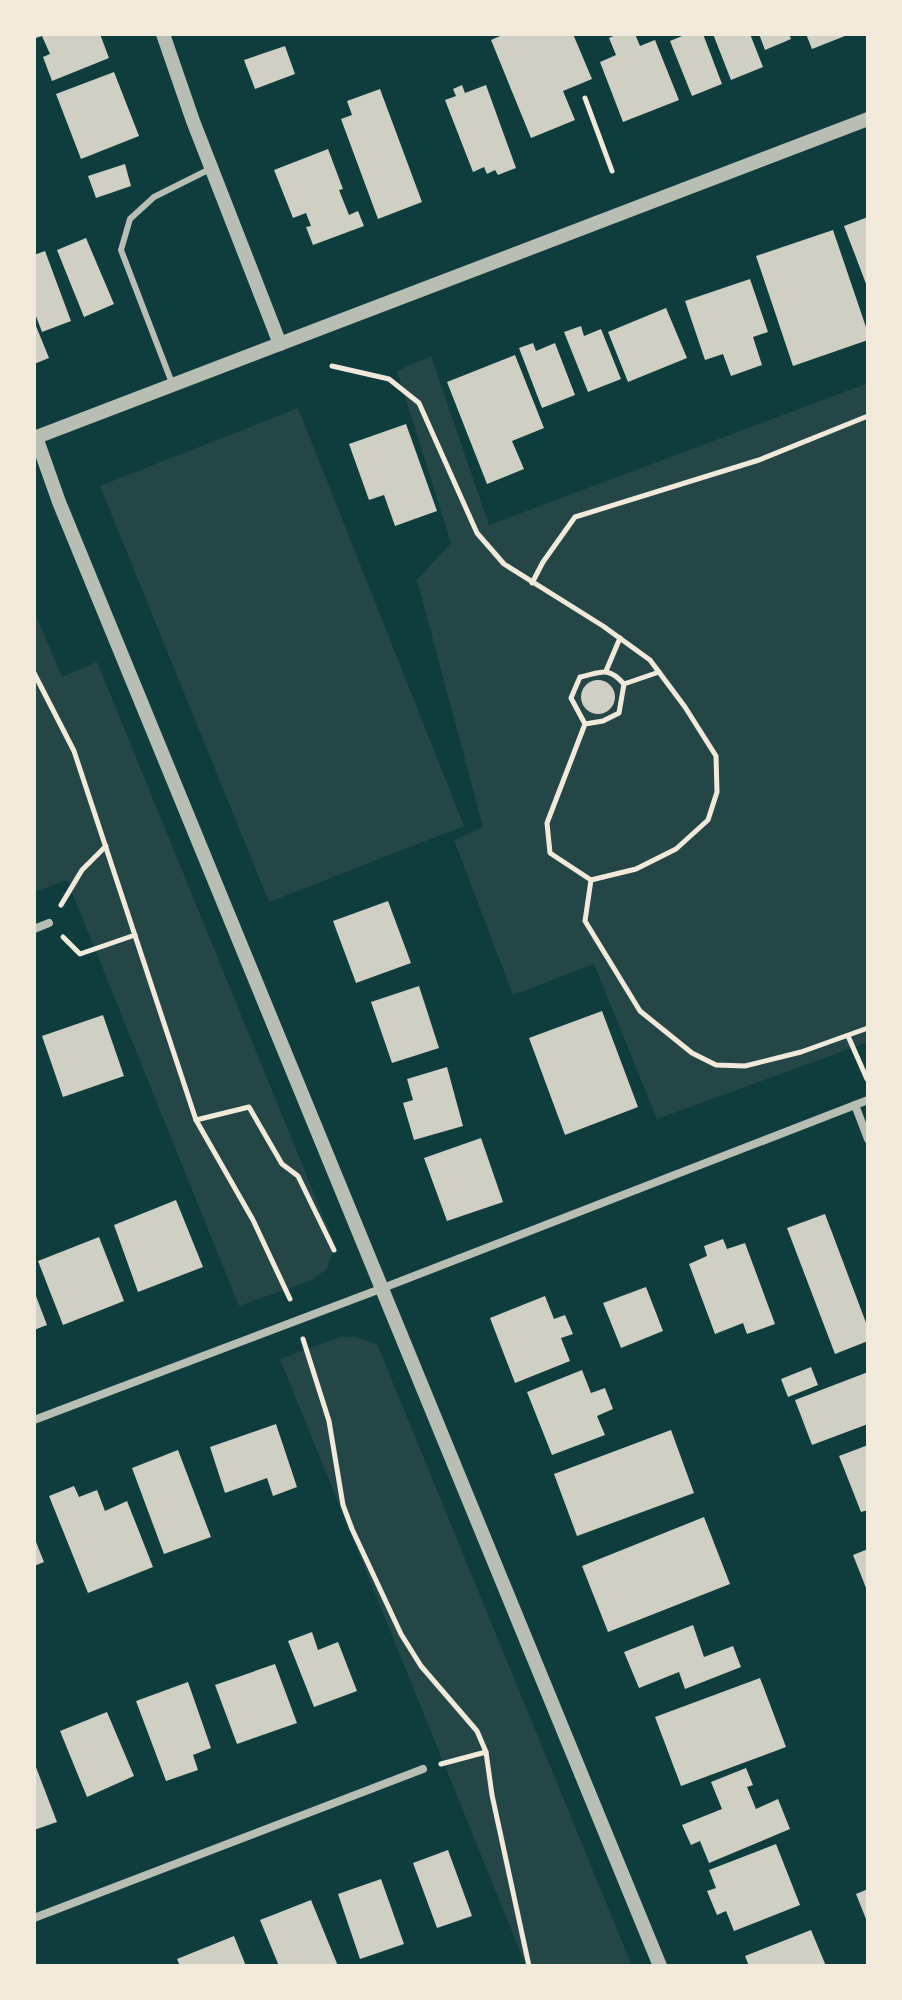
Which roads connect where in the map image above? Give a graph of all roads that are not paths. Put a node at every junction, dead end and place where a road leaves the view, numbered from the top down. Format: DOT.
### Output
graph roads {
  1 [pos="163,34"];
  2 [pos="868,119"];
  3 [pos="212,168"];
  4 [pos="280,344"];
  5 [pos="173,385"];
  6 [pos="35,438"];
  7 [pos="49,923"];
  8 [pos="34,929"];
  9 [pos="868,1100"];
  10 [pos="855,1105"];
  11 [pos="868,1139"];
  12 [pos="383,1288"];
  13 [pos="34,1420"];
  14 [pos="423,1769"];
  15 [pos="34,1918"];
  16 [pos="660,1966"];
  1 -- 3 [label="street"];
  2 -- 4 [label="street"];
  3 -- 4 [label="street"];
  3 -- 5 [label="lane"];
  4 -- 5 [label="street"];
  5 -- 6 [label="street"];
  6 -- 12 [label="street"];
  7 -- 8 [label="street"];
  9 -- 10 [label="street"];
  10 -- 11 [label="street"];
  10 -- 12 [label="street"];
  12 -- 13 [label="street"];
  12 -- 16 [label="street"];
  14 -- 15 [label="street"];
}
